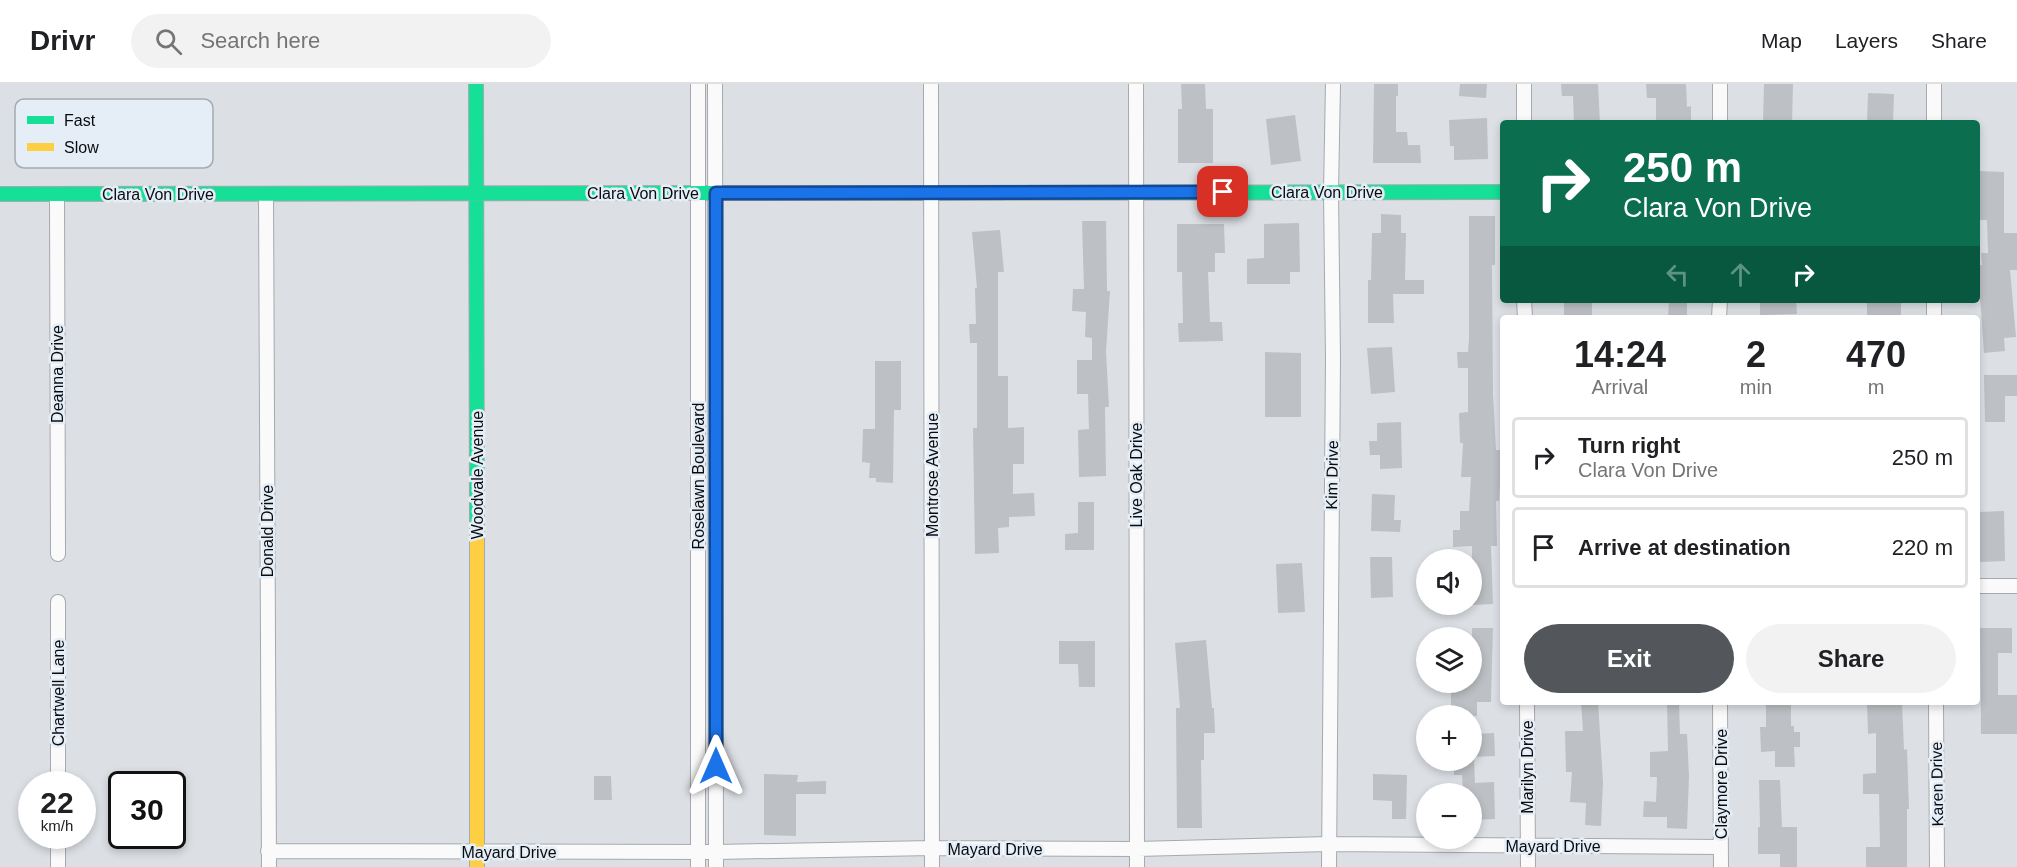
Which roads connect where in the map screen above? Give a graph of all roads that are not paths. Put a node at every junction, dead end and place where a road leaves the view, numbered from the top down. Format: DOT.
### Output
graph roads {
  1 [pos="476,84"];
  2 [pos="698,84"];
  3 [pos="715,84"];
  4 [pos="931,84"];
  5 [pos="1136,84"];
  6 [pos="1333,84"];
  7 [pos="1524,84"];
  8 [pos="1720,84"];
  9 [pos="1934,84"];
  10 [pos="1524,120"];
  11 [pos="1720,120"];
  12 [pos="1934,120"];
  13 [pos="477,192"];
  14 [pos="1136,192"];
  15 [pos="1331,192"];
  16 [pos="1500,192"];
  17 [pos="698,193"];
  18 [pos="716,193"];
  19 [pos="0,194"];
  20 [pos="266,194"];
  21 [pos="932,194"];
  22 [pos="57,195"];
  23 [pos="698,372"];
  24 [pos="716,372"];
  25 [pos="698,523"];
  26 [pos="716,523"];
  27 [pos="58,554"];
  28 [pos="1980,586"];
  29 [pos="2017,586"];
  30 [pos="58,602"];
  31 [pos="698,681"];
  32 [pos="716,681"];
  33 [pos="1527,705"];
  34 [pos="1720,705"];
  35 [pos="1936,705"];
  36 [pos="58,771"];
  37 [pos="1329,844"];
  38 [pos="1528,846"];
  39 [pos="1721,847"];
  40 [pos="58,849"];
  41 [pos="932,849"];
  42 [pos="1137,849"];
  43 [pos="268,851"];
  44 [pos="477,852"];
  45 [pos="698,852"];
  46 [pos="716,852"];
  47 [pos="58,867"];
  48 [pos="269,867"];
  49 [pos="477,867"];
  50 [pos="698,867"];
  51 [pos="716,867"];
  52 [pos="933,867"];
  53 [pos="1137,867"];
  54 [pos="1329,867"];
  55 [pos="1528,867"];
  56 [pos="1721,867"];
  57 [pos="1937,867"];
  1 -- 13 [label="street, Woodvale Avenue"];
  2 -- 17 [label="street, Roselawn Boulevard"];
  3 -- 18 [label="street, Roselawn Boulevard"];
  4 -- 21 [label="street, Montrose Avenue"];
  5 -- 14 [label="street, Live Oak Drive"];
  6 -- 15 [label="street, Kim Drive"];
  7 -- 10 [label="street"];
  8 -- 11 [label="street"];
  9 -- 12 [label="street"];
  13 -- 17 [label="street, Clara Von Drive"];
  13 -- 20 [label="street, Clara Von Drive"];
  13 -- 44 [label="street, Woodvale Avenue"];
  14 -- 15 [label="street, Clara Von Drive"];
  14 -- 21 [label="street, Clara Von Drive"];
  14 -- 42 [label="street, Live Oak Drive"];
  15 -- 16 [label="street, Clara Von Drive"];
  15 -- 37 [label="street, Kim Drive"];
  17 -- 18 [label="street, Clara Von Drive"];
  17 -- 23 [label="street, Roselawn Boulevard"];
  18 -- 21 [label="street, Clara Von Drive"];
  18 -- 24 [label="street, Roselawn Boulevard"];
  19 -- 22 [label="street, Clara Von Drive"];
  20 -- 22 [label="street, Clara Von Drive"];
  20 -- 43 [label="street, Donald Drive"];
  21 -- 41 [label="street, Montrose Avenue"];
  22 -- 27 [label="street, Deanna Drive"];
  23 -- 24 [label="street"];
  23 -- 25 [label="street, Roselawn Boulevard"];
  24 -- 26 [label="street, Roselawn Boulevard"];
  25 -- 26 [label="street"];
  25 -- 31 [label="street, Roselawn Boulevard"];
  26 -- 32 [label="street, Roselawn Boulevard"];
  28 -- 29 [label="street"];
  30 -- 36 [label="street, Chartwell Lane"];
  31 -- 32 [label="street"];
  31 -- 45 [label="street, Roselawn Boulevard"];
  32 -- 46 [label="street, Roselawn Boulevard"];
  33 -- 38 [label="street, Marilyn Drive"];
  34 -- 39 [label="street, Claymore Drive"];
  35 -- 57 [label="street, Karen Drive"];
  37 -- 38 [label="street, Mayard Drive"];
  37 -- 42 [label="street, Mayard Drive"];
  37 -- 54 [label="street, Kim Drive"];
  38 -- 39 [label="street, Mayard Drive"];
  38 -- 55 [label="street, Marilyn Drive"];
  39 -- 56 [label="street, Claymore Drive"];
  40 -- 47 [label="street"];
  41 -- 42 [label="street, Mayard Drive"];
  41 -- 46 [label="street, Mayard Drive"];
  41 -- 52 [label="street, Montrose Avenue"];
  42 -- 53 [label="street, Live Oak Drive"];
  43 -- 44 [label="street, Mayard Drive"];
  43 -- 48 [label="street, Donald Drive"];
  44 -- 45 [label="street, Mayard Drive"];
  44 -- 49 [label="street, Woodvale Avenue"];
  45 -- 46 [label="street, Mayard Drive"];
  45 -- 50 [label="street, Roselawn Boulevard"];
  46 -- 51 [label="street, Roselawn Boulevard"];
}
